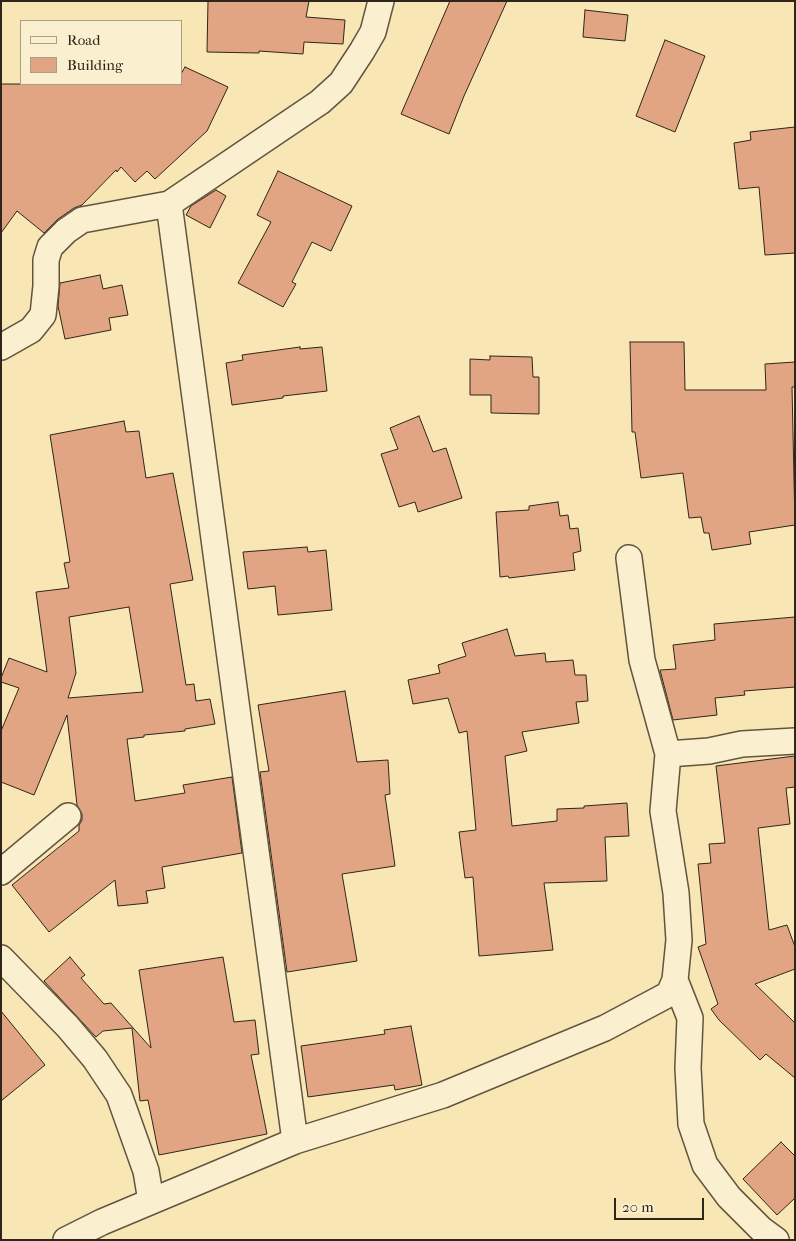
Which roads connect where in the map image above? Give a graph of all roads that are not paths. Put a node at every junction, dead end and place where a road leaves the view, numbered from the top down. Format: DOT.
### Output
graph roads {
  1 [pos="381,1"];
  2 [pos="169,204"];
  3 [pos="1,347"];
  4 [pos="629,558"];
  5 [pos="795,741"];
  6 [pos="668,754"];
  7 [pos="68,816"];
  8 [pos="1,872"];
  9 [pos="1,958"];
  10 [pos="675,980"];
  11 [pos="295,1141"];
  12 [pos="151,1201"];
  13 [pos="66,1240"];
  14 [pos="776,1240"];
  1 -- 2 [label="street"];
  2 -- 3 [label="street"];
  2 -- 11 [label="street"];
  4 -- 6 [label="street"];
  5 -- 6 [label="street"];
  6 -- 10 [label="street"];
  7 -- 8 [label="street"];
  9 -- 12 [label="street"];
  10 -- 11 [label="street"];
  10 -- 14 [label="street"];
  11 -- 12 [label="street"];
  12 -- 13 [label="street"];
}
